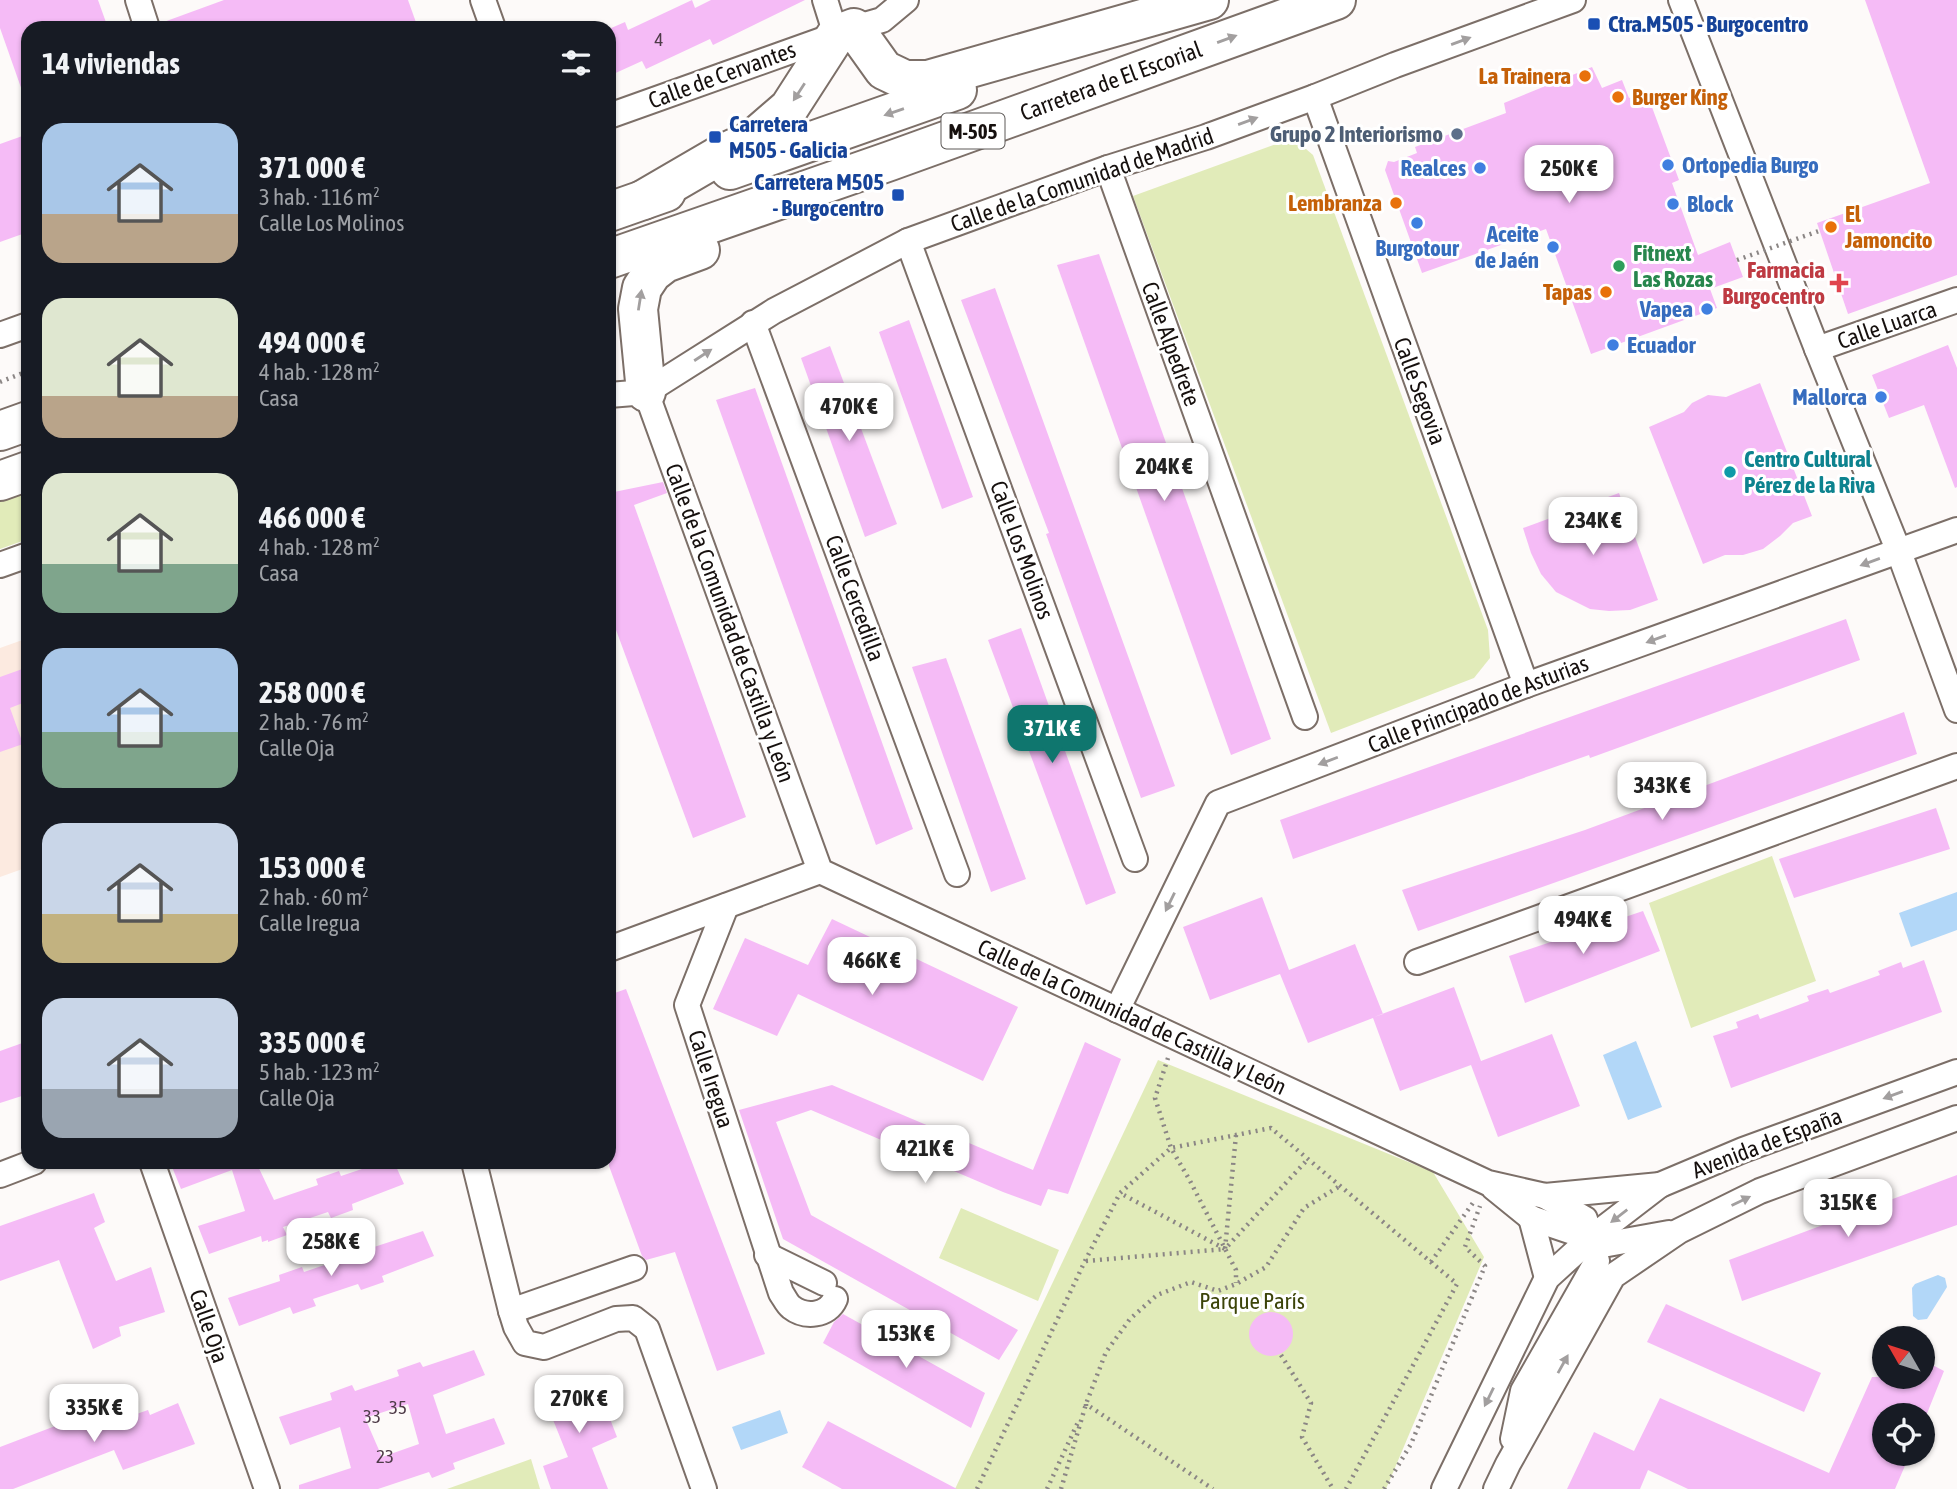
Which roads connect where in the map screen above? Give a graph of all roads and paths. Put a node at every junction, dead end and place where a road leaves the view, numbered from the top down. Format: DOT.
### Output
graph roads {
  1 [pos="138,0"];
  2 [pos="483,0"];
  3 [pos="906,0"];
  4 [pos="1211,0"];
  5 [pos="1336,0"];
  6 [pos="1573,0"];
  7 [pos="1681,0"];
  8 [pos="145,21"];
  9 [pos="491,21"];
  10 [pos="838,21"];
  11 [pos="1118,78"];
  12 [pos="1315,97"];
  13 [pos="616,113"];
  14 [pos="1108,168"];
  15 [pos="626,206"];
  16 [pos="1819,231"];
  17 [pos="908,241"];
  18 [pos="616,257"];
  19 [pos="1737,260"];
  20 [pos="1957,300"];
  21 [pos="753,323"];
  22 [pos="616,325"];
  23 [pos="21,328"];
  24 [pos="0,335"];
  25 [pos="1817,349"];
  26 [pos="21,374"];
  27 [pos="0,382"];
  28 [pos="627,393"];
  29 [pos="21,424"];
  30 [pos="0,431"];
  31 [pos="21,474"];
  32 [pos="0,481"];
  33 [pos="1957,530"];
  34 [pos="1899,552"];
  35 [pos="21,558"];
  36 [pos="0,565"];
  37 [pos="1525,685"];
  38 [pos="1957,710"];
  39 [pos="1305,717"];
  40 [pos="1957,766"];
  41 [pos="1135,859"];
  42 [pos="820,871"];
  43 [pos="957,874"];
  44 [pos="726,905"];
  45 [pos="616,946"];
  46 [pos="1417,961"];
  47 [pos="1116,1010"];
  48 [pos="1175,1037"];
  49 [pos="1957,1072"];
  50 [pos="1957,1118"];
  51 [pos="1236,1135"];
  52 [pos="1171,1147"];
  53 [pos="1308,1159"];
  54 [pos="21,1167"];
  55 [pos="154,1169"];
  56 [pos="476,1169"];
  57 [pos="0,1175"];
  58 [pos="1488,1183"];
  59 [pos="1660,1185"];
  60 [pos="1340,1186"];
  61 [pos="1121,1193"];
  62 [pos="1545,1196"];
  63 [pos="1531,1219"];
  64 [pos="1679,1231"];
  65 [pos="1591,1238"];
  66 [pos="1225,1249"];
  67 [pos="768,1255"];
  68 [pos="1085,1261"];
  69 [pos="1431,1262"];
  70 [pos="634,1268"];
  71 [pos="1547,1278"];
  72 [pos="1236,1284"];
  73 [pos="511,1311"];
  74 [pos="1282,1355"];
  75 [pos="1086,1404"];
  76 [pos="1508,1464"];
  77 [pos="267,1489"];
  78 [pos="704,1489"];
  79 [pos="977,1489"];
  80 [pos="1047,1489"];
  81 [pos="1061,1489"];
  82 [pos="1213,1489"];
  83 [pos="1333,1489"];
  84 [pos="1346,1489"];
  85 [pos="1444,1489"];
  86 [pos="1496,1489"];
  1 -- 8 [label="street"];
  2 -- 9 [label="street"];
  3 -- 10 [label="street, Calle de Cervantes"];
  4 -- 10 [label="highway"];
  4 -- 15 [label="highway, Carretera de El Escorial / M-505, one-way"];
  11 -- 5 [label="highway, Carretera de El Escorial / M-505, one-way"];
  12 -- 6 [label="street, Calle de la Comunidad de Madrid, one-way"];
  7 -- 25 [label="street"];
  10 -- 13 [label="street, Calle de Cervantes"];
  10 -- 15 [label="highway, M-505, one-way"];
  11 -- 18 [label="highway, Carretera de El Escorial / M-505"];
  28 -- 11 [label="highway, M-505, one-way"];
  14 -- 12 [label="street, Calle de la Comunidad de Madrid, one-way"];
  12 -- 37 [label="street, Calle Segovia"];
  14 -- 17 [label="street, Calle de la Comunidad de Madrid"];
  14 -- 39 [label="street, Calle Alpedrete"];
  16 -- 19 [label="path, bridge"];
  17 -- 21 [label="street, Calle de la Comunidad de Madrid"];
  17 -- 41 [label="street, Calle Los Molinos"];
  20 -- 25 [label="street, Calle Luarca"];
  28 -- 21 [label="street, Calle de la Comunidad de Madrid, one-way"];
  21 -- 43 [label="street, Calle Cercedilla"];
  22 -- 28 [label="highway"];
  23 -- 24 [label="street"];
  25 -- 34 [label="street"];
  26 -- 27 [label="path"];
  28 -- 42 [label="street, Calle de la Comunidad de Castilla y León"];
  29 -- 30 [label="highway"];
  31 -- 32 [label="highway"];
  33 -- 34 [label="street, Calle Principado de Asturias"];
  34 -- 37 [label="street, Calle Principado de Asturias, one-way"];
  34 -- 38 [label="street"];
  35 -- 36 [label="street"];
  37 -- 47 [label="street, Calle Principado de Asturias, one-way"];
  40 -- 46 [label="street"];
  42 -- 44 [label="street"];
  42 -- 47 [label="street, Calle de la Comunidad de Castilla y León"];
  44 -- 45 [label="street"];
  44 -- 67 [label="street, Calle Iregua"];
  47 -- 48 [label="street, Calle de la Comunidad de Castilla y León"];
  48 -- 52 [label="path"];
  48 -- 58 [label="street, Calle de la Comunidad de Castilla y León"];
  49 -- 59 [label="street, Avenida de España, one-way"];
  64 -- 50 [label="street, Avenida de España, one-way"];
  51 -- 52 [label="path"];
  51 -- 53 [label="path"];
  51 -- 66 [label="path"];
  52 -- 61 [label="path"];
  52 -- 66 [label="path"];
  53 -- 60 [label="path"];
  53 -- 66 [label="path"];
  54 -- 57 [label="street"];
  55 -- 77 [label="street, Calle Oja"];
  56 -- 73 [label="street"];
  58 -- 62 [label="street, Calle de la Comunidad de Castilla y León"];
  58 -- 63 [label="street, Calle de la Comunidad de Castilla y León"];
  58 -- 69 [label="path"];
  59 -- 62 [label="street, Calle de la Comunidad de Castilla y León"];
  59 -- 65 [label="street, Avenida de España, one-way"];
  60 -- 69 [label="path"];
  60 -- 72 [label="path"];
  61 -- 66 [label="path"];
  61 -- 68 [label="path"];
  62 -- 65 [label="street, Calle de la Comunidad de Castilla y León"];
  63 -- 65 [label="street, Calle de la Comunidad de Castilla y León"];
  63 -- 71 [label="street"];
  64 -- 65 [label="street, Avenida de España"];
  76 -- 64 [label="street, Avenida de España, one-way"];
  65 -- 71 [label="street, Avenida de España"];
  65 -- 76 [label="street, Avenida de España"];
  66 -- 68 [label="path"];
  66 -- 72 [label="path"];
  67 -- 67 [label="street, Calle Iregua"];
  68 -- 79 [label="path"];
  69 -- 84 [label="path"];
  70 -- 73 [label="street"];
  71 -- 85 [label="street, Avenida de España, one-way"];
  72 -- 75 [label="path"];
  73 -- 78 [label="street"];
  74 -- 83 [label="path"];
  75 -- 80 [label="path"];
  75 -- 81 [label="path"];
  75 -- 82 [label="path"];
  76 -- 86 [label="street, Avenida de España"];
}
